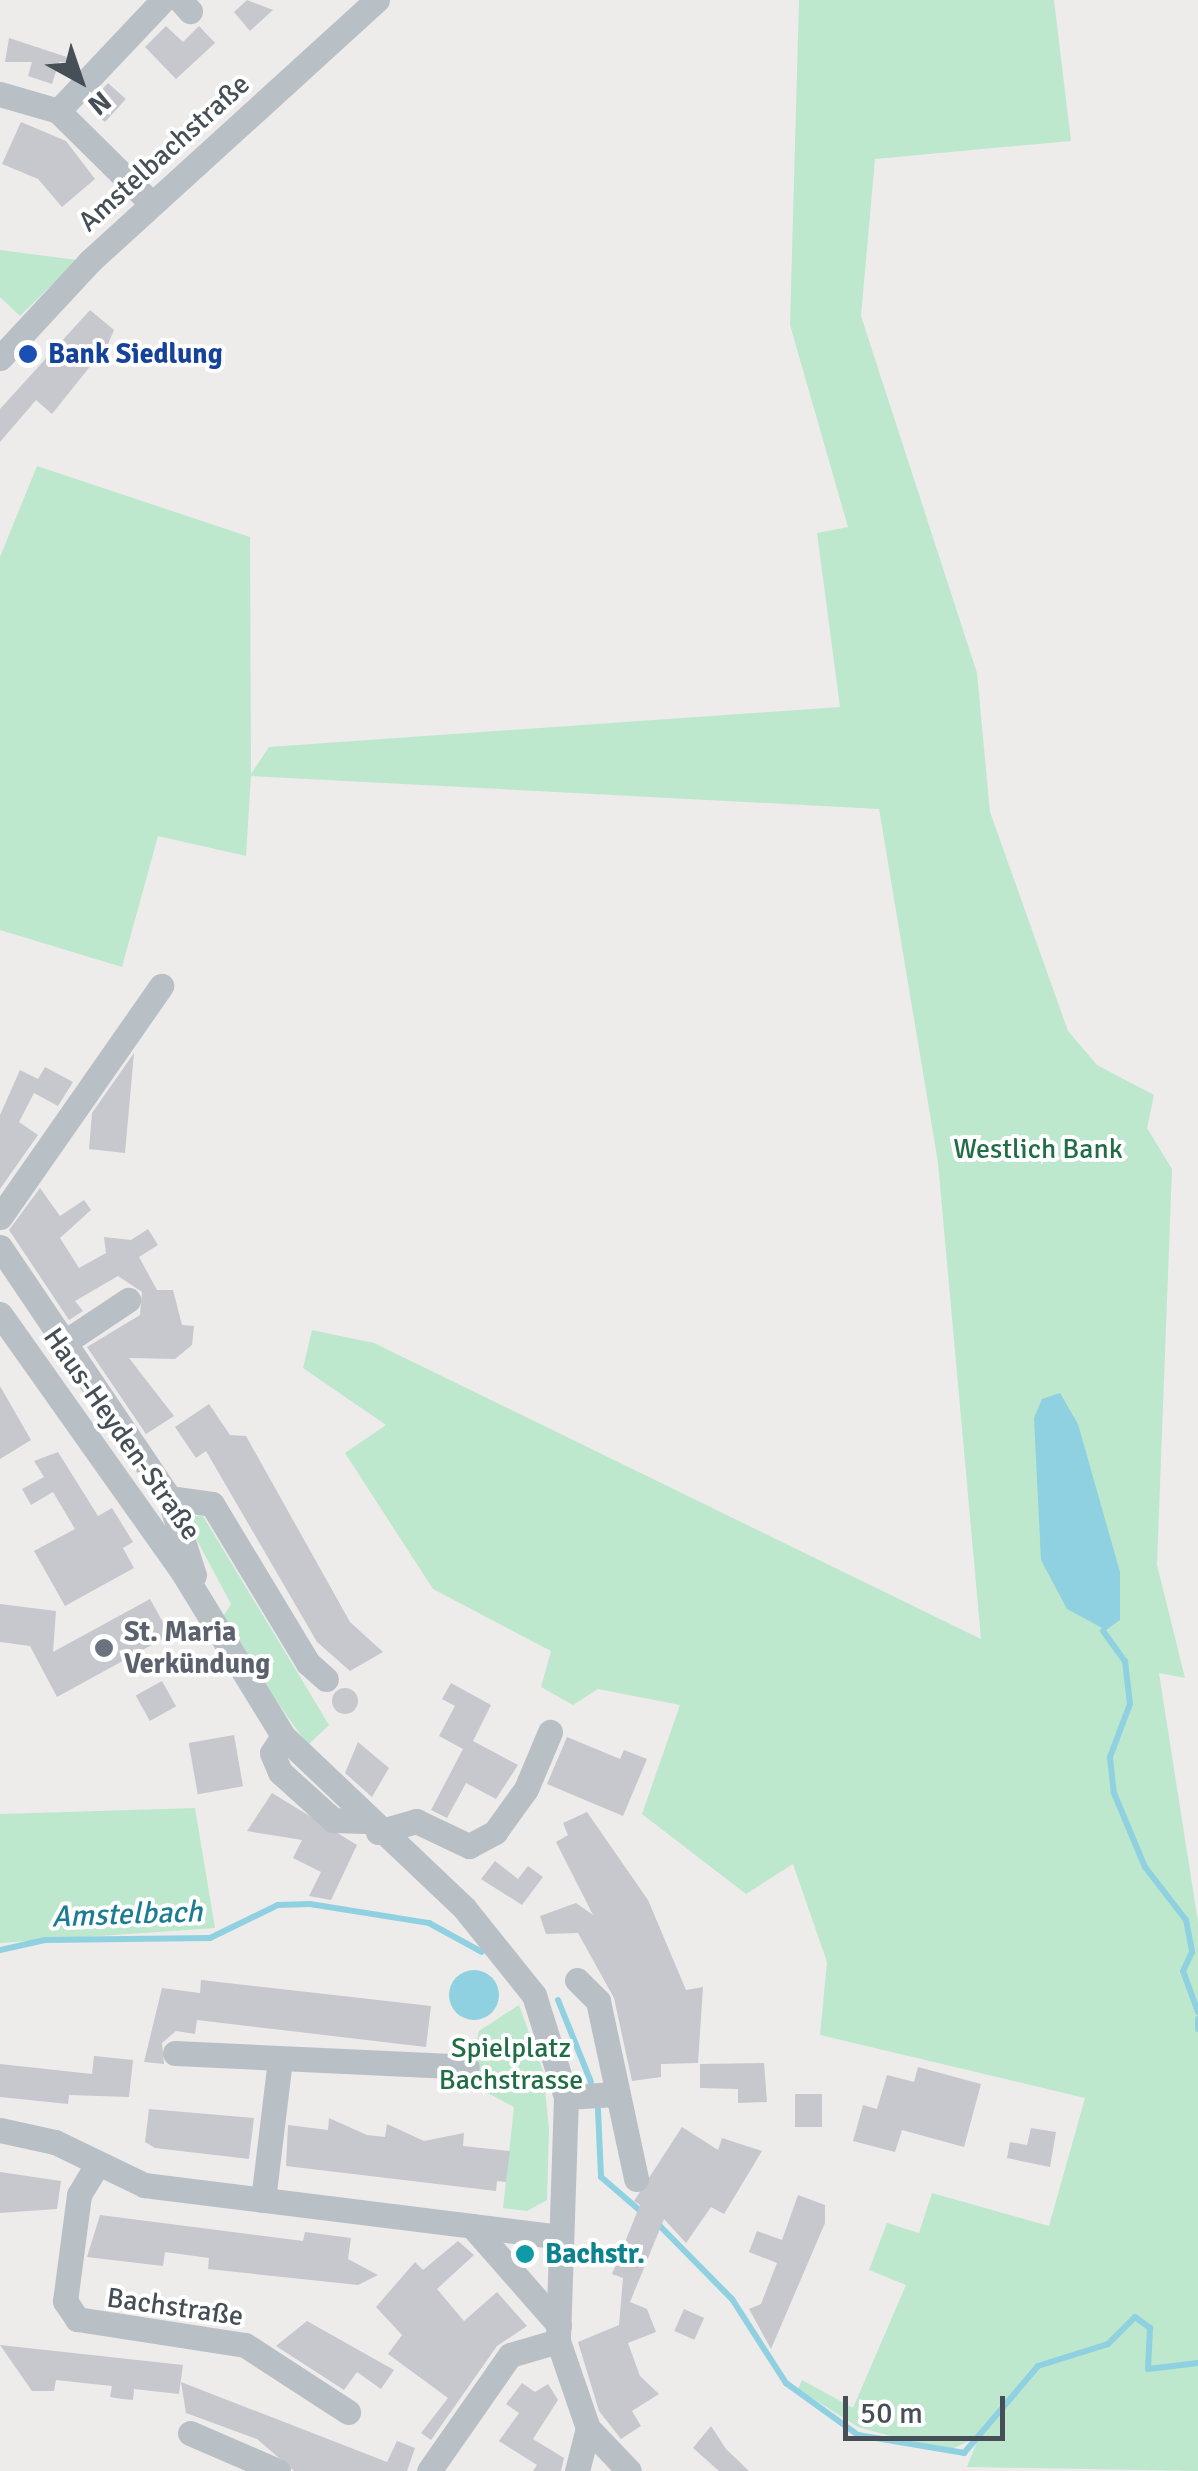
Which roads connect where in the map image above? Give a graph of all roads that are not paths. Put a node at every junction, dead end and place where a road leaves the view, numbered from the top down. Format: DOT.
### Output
graph roads {
  1 [pos="162,0"];
  2 [pos="377,0"];
  3 [pos="0,94"];
  4 [pos="58,111"];
  5 [pos="151,203"];
  6 [pos="0,358"];
  7 [pos="161,986"];
  8 [pos="0,1217"];
  9 [pos="0,1247"];
  10 [pos="128,1300"];
  11 [pos="0,1314"];
  12 [pos="65,1342"];
  13 [pos="170,1498"];
  14 [pos="194,1590"];
  15 [pos="326,1679"];
  16 [pos="550,1732"];
  17 [pos="371,1826"];
  18 [pos="577,1980"];
  19 [pos="175,2053"];
  20 [pos="280,2060"];
  21 [pos="467,2067"];
  22 [pos="592,2096"];
  23 [pos="0,2130"];
  24 [pos="95,2168"];
  25 [pos="636,2180"];
  26 [pos="263,2200"];
  27 [pos="472,2226"];
  28 [pos="560,2237"];
  29 [pos="558,2333"];
  30 [pos="348,2412"];
  31 [pos="588,2428"];
  32 [pos="190,2433"];
  33 [pos="278,2471"];
  34 [pos="429,2471"];
  35 [pos="578,2471"];
  36 [pos="629,2471"];
  1 -- 4 [label="street"];
  2 -- 5 [label="street, Amstelbachstraße"];
  3 -- 4 [label="street"];
  4 -- 5 [label="street"];
  5 -- 6 [label="street, Amstelbachstraße"];
  7 -- 8 [label="street"];
  9 -- 12 [label="street, Haus-Heyden-Straße"];
  10 -- 12 [label="street, Haus-Heyden-Straße"];
  11 -- 14 [label="street, Haus-Heyden-Straße"];
  12 -- 13 [label="street, Haus-Heyden-Straße"];
  13 -- 14 [label="street, Haus-Heyden-Straße"];
  13 -- 15 [label="street, Haus-Heyden-Straße"];
  14 -- 17 [label="street, Haus-Heyden-Straße"];
  16 -- 17 [label="street"];
  17 -- 22 [label="street, Haus-Heyden-Straße"];
  18 -- 22 [label="street, Haus-Heyden-Straße"];
  19 -- 20 [label="street"];
  20 -- 21 [label="street"];
  20 -- 26 [label="street"];
  22 -- 25 [label="street, Haus-Heyden-Straße"];
  22 -- 28 [label="street, Haus-Heyden-Straße"];
  23 -- 24 [label="street"];
  24 -- 26 [label="street"];
  24 -- 30 [label="street, Bachstraße"];
  26 -- 27 [label="street"];
  27 -- 28 [label="street"];
  27 -- 29 [label="street"];
  28 -- 29 [label="street, Haus-Heyden-Straße"];
  29 -- 31 [label="street, Haus-Heyden-Straße"];
  29 -- 34 [label="street"];
  31 -- 35 [label="street"];
  31 -- 36 [label="street, Haus-Heyden-Straße"];
  32 -- 33 [label="street"];
}
